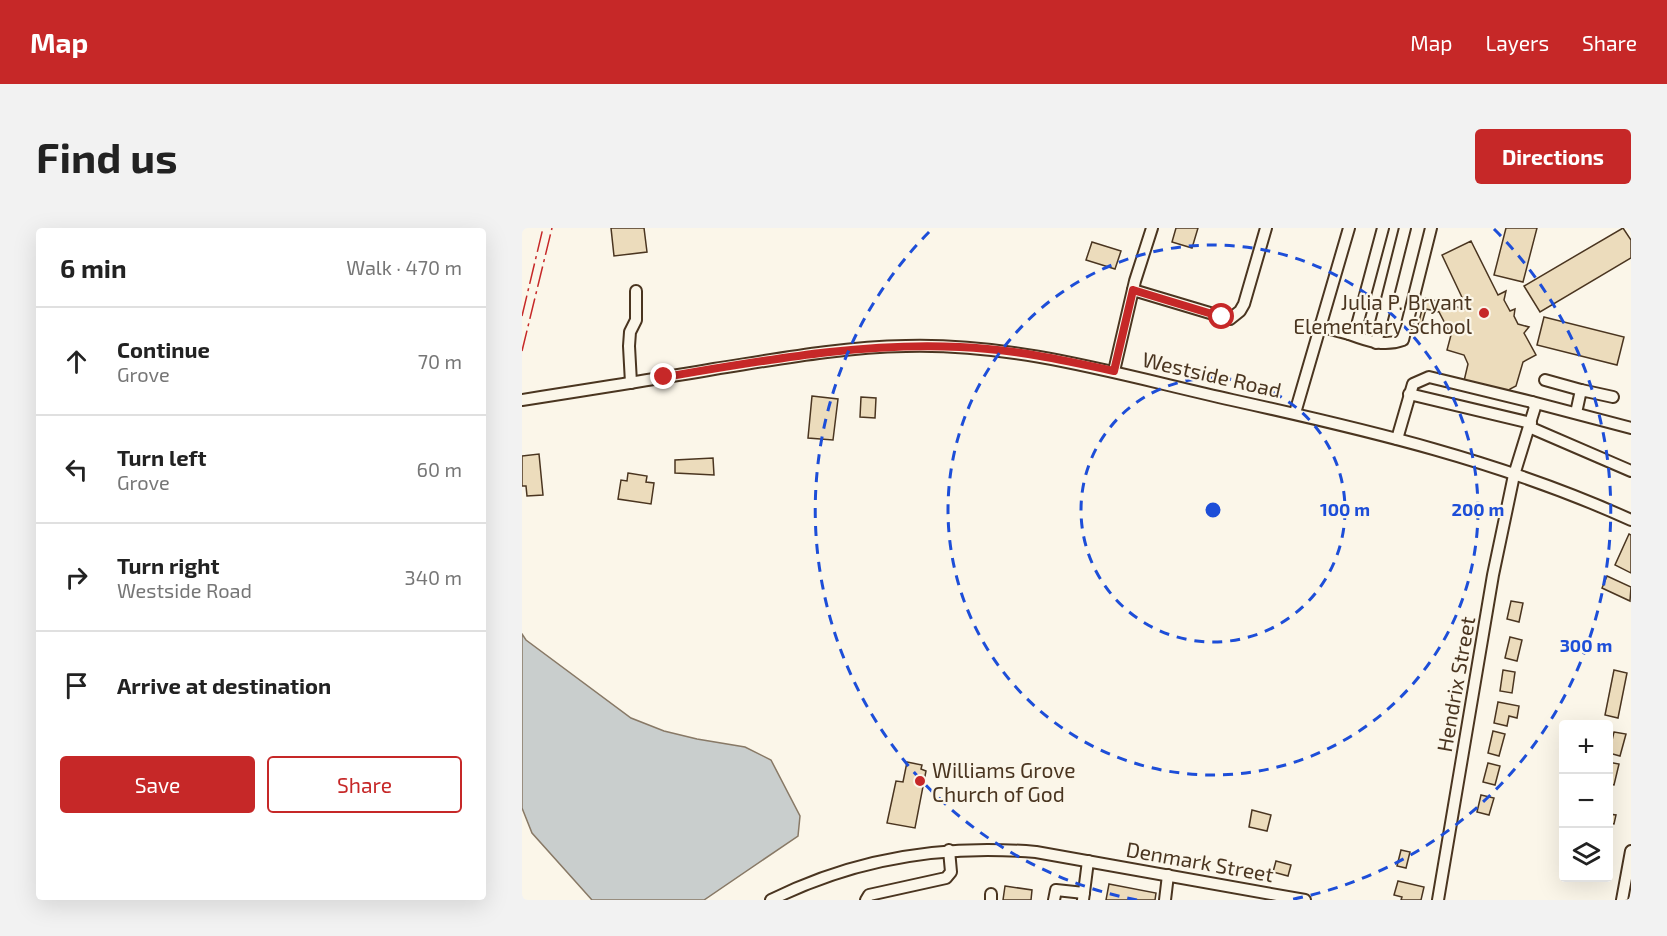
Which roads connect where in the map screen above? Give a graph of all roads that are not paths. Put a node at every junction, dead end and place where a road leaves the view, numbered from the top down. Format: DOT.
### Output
graph roads {
  1 [pos="1152,228"];
  2 [pos="1266,228"];
  3 [pos="1349,228"];
  4 [pos="1383,228"];
  5 [pos="1405,228"];
  6 [pos="1431,228"];
  7 [pos="1133,290"];
  8 [pos="636,291"];
  9 [pos="1319,326"];
  10 [pos="1349,334"];
  11 [pos="1376,343"];
  12 [pos="1114,371"];
  13 [pos="1545,380"];
  14 [pos="631,383"];
  15 [pos="1581,390"];
  16 [pos="1409,394"];
  17 [pos="1613,397"];
  18 [pos="522,400"];
  19 [pos="1532,402"];
  20 [pos="1294,413"];
  21 [pos="1576,413"];
  22 [pos="1530,425"];
  23 [pos="1631,428"];
  24 [pos="1397,439"];
  25 [pos="1631,471"];
  26 [pos="1514,475"];
  27 [pos="1631,520"];
  28 [pos="949,850"];
  29 [pos="1631,851"];
  30 [pos="1088,861"];
  31 [pos="1168,876"];
  32 [pos="1084,897"];
  33 [pos="1293,899"];
  34 [pos="771,900"];
  35 [pos="866,900"];
  36 [pos="1054,900"];
  37 [pos="1165,900"];
  38 [pos="1305,900"];
  39 [pos="1437,900"];
  40 [pos="1622,900"];
  1 -- 7 [label="street"];
  2 -- 7 [label="street"];
  3 -- 9 [label="street"];
  4 -- 10 [label="street"];
  5 -- 11 [label="street"];
  6 -- 11 [label="street"];
  7 -- 12 [label="street"];
  8 -- 14 [label="street"];
  9 -- 10 [label="street"];
  9 -- 20 [label="street"];
  10 -- 11 [label="street"];
  12 -- 14 [label="street, Westside Road"];
  12 -- 20 [label="street, Westside Road"];
  13 -- 15 [label="street"];
  14 -- 18 [label="street, Westside Road"];
  15 -- 17 [label="street"];
  15 -- 21 [label="street"];
  16 -- 19 [label="street"];
  16 -- 22 [label="street"];
  16 -- 24 [label="street"];
  19 -- 21 [label="street"];
  19 -- 22 [label="street, Hendrix Street"];
  20 -- 24 [label="street, Westside Road"];
  21 -- 23 [label="street"];
  22 -- 25 [label="street"];
  22 -- 26 [label="street, Hendrix Street"];
  24 -- 26 [label="street, Westside Road"];
  26 -- 27 [label="street, Westside Road"];
  26 -- 39 [label="street, Hendrix Street"];
  28 -- 30 [label="street, Denmark Street"];
  28 -- 34 [label="street, Denmark Street"];
  28 -- 35 [label="street"];
  29 -- 40 [label="street"];
  30 -- 31 [label="street, Denmark Street"];
  30 -- 32 [label="street"];
  31 -- 33 [label="street, Denmark Street"];
  31 -- 37 [label="street"];
  32 -- 36 [label="street"];
  33 -- 38 [label="street, Denmark Street"];
}
